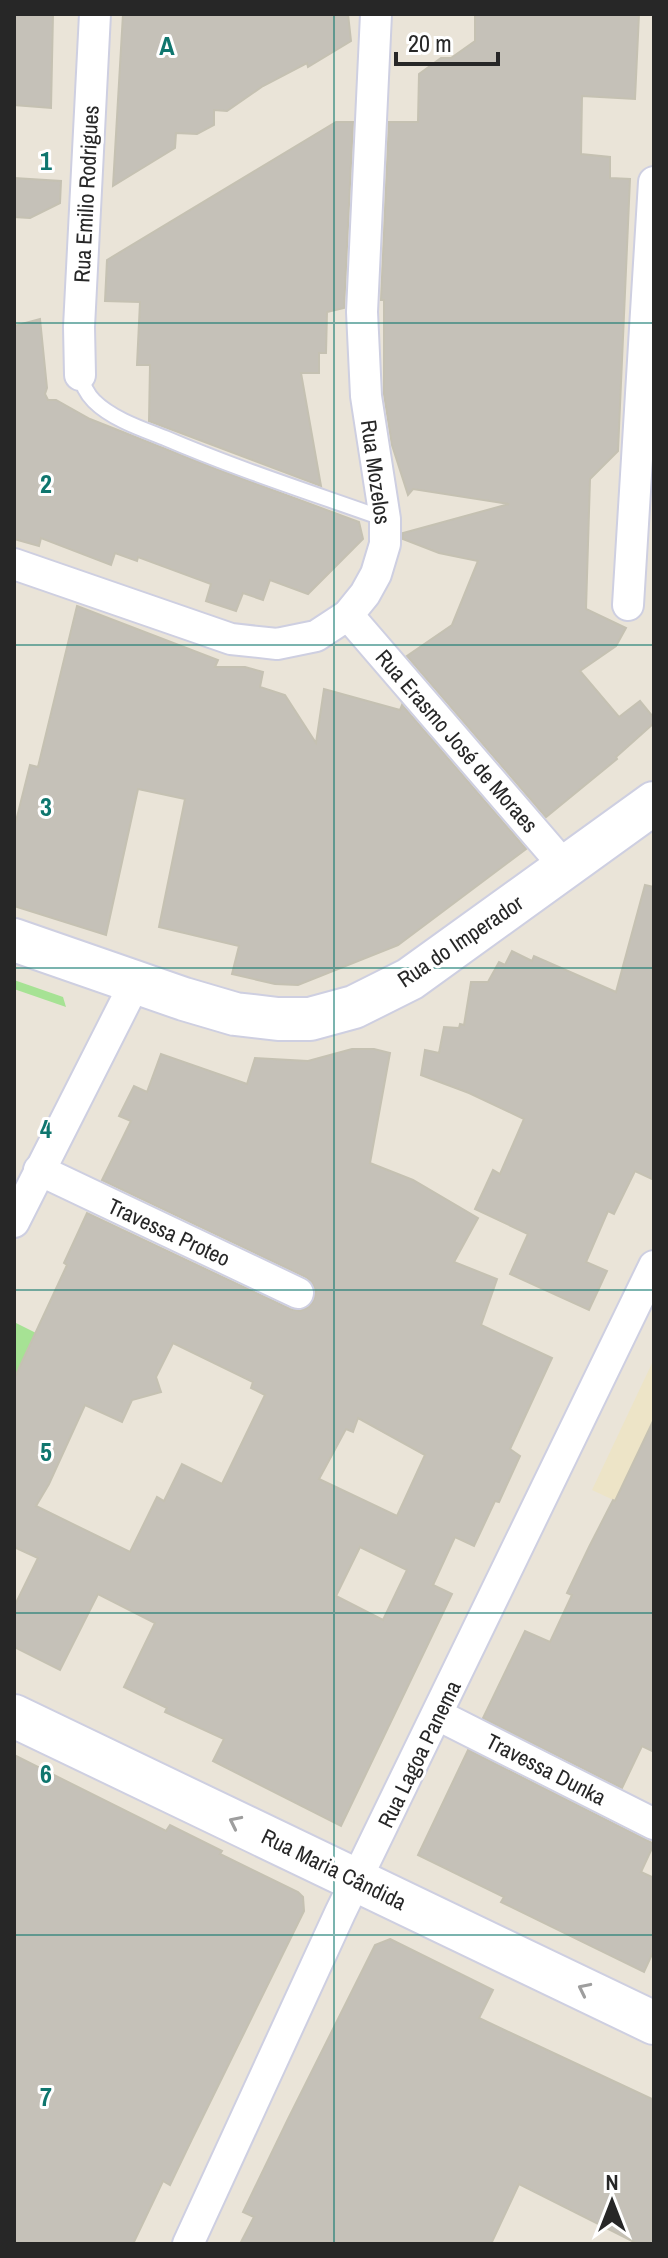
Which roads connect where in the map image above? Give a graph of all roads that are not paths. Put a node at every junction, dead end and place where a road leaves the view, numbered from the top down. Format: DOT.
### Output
graph roads {
  1 [pos="95,14"];
  2 [pos="376,14"];
  3 [pos="654,182"];
  4 [pos="80,375"];
  5 [pos="385,519"];
  6 [pos="14,564"];
  7 [pos="628,605"];
  8 [pos="348,615"];
  9 [pos="654,803"];
  10 [pos="566,868"];
  11 [pos="14,940"];
  12 [pos="136,981"];
  13 [pos="39,1170"];
  14 [pos="14,1222"];
  15 [pos="654,1266"];
  16 [pos="298,1293"];
  17 [pos="438,1715"];
  18 [pos="14,1716"];
  19 [pos="654,1824"];
  20 [pos="356,1880"];
  21 [pos="654,2023"];
  22 [pos="188,2244"];
  1 -- 4 [label="street, Rua Emilio Rodrigues"];
  2 -- 5 [label="street, Rua Mozelos"];
  3 -- 7 [label="street"];
  4 -- 5 [label="lane"];
  5 -- 8 [label="street, Rua Mozelos"];
  6 -- 8 [label="street, Rua Mozelos"];
  8 -- 10 [label="street, Rua Erasmo José de Moraes"];
  9 -- 10 [label="street, Rua do Imperador"];
  10 -- 12 [label="street, Rua do Imperador"];
  11 -- 12 [label="street, Rua do Imperador"];
  12 -- 13 [label="street"];
  13 -- 14 [label="street"];
  13 -- 16 [label="street, Travessa Proteo"];
  15 -- 17 [label="street, Rua Lagoa Panema"];
  17 -- 19 [label="street, Travessa Dunka"];
  17 -- 20 [label="street, Rua Lagoa Panema"];
  20 -- 18 [label="street, Rua Maria Cândida, one-way"];
  21 -- 20 [label="street, Rua Maria Cândida, one-way"];
  20 -- 22 [label="street, Rua Lagoa Panema"];
}
